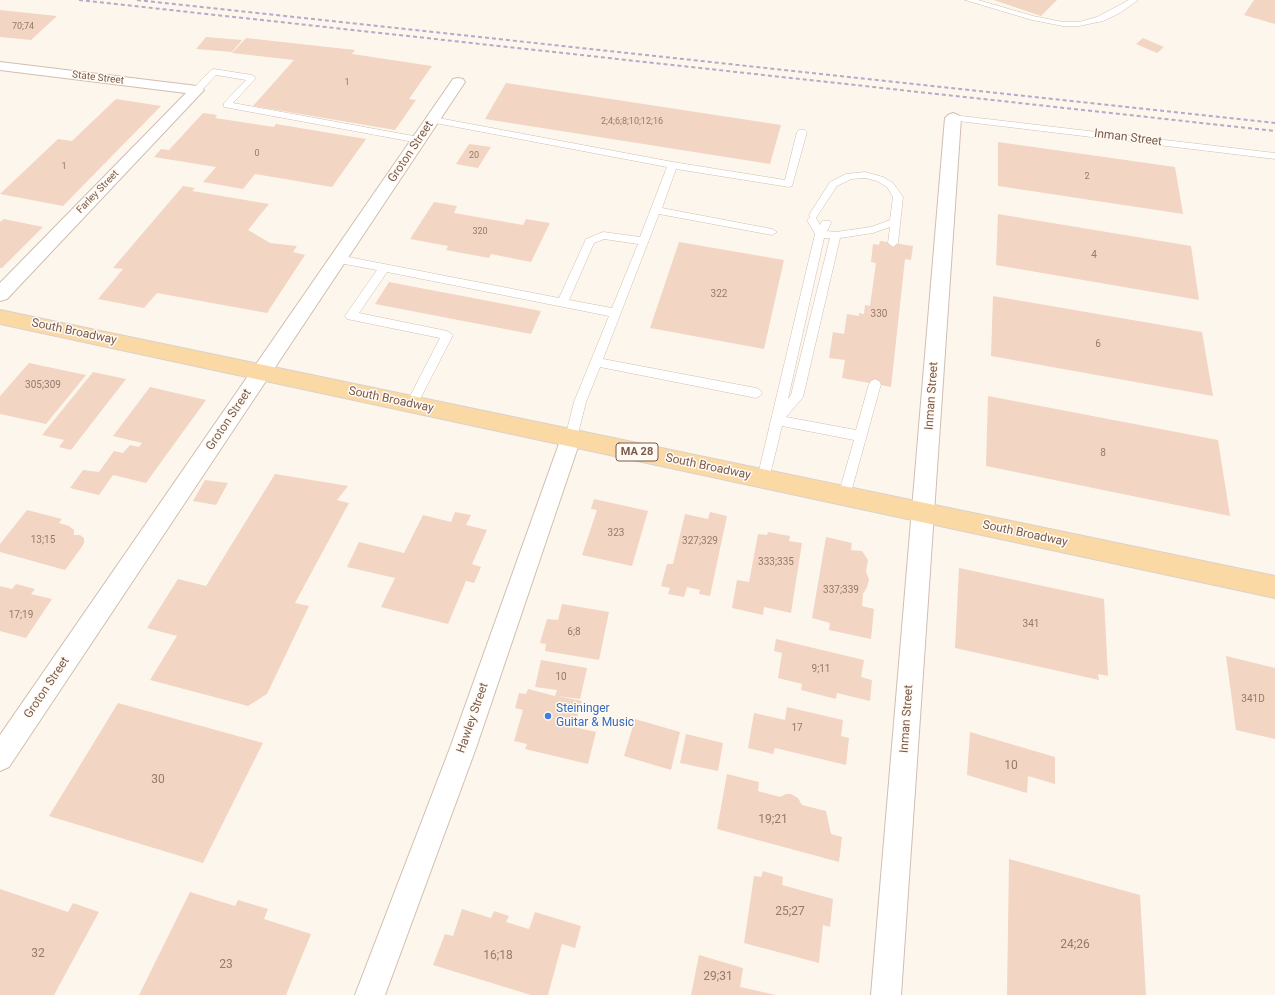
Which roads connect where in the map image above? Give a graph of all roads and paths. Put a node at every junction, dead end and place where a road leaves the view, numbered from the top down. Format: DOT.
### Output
graph roads {
  1 [pos="969,0"];
  2 [pos="1134,0"];
  3 [pos="0,66"];
  4 [pos="458,82"];
  5 [pos="197,90"];
  6 [pos="953,118"];
  7 [pos="433,120"];
  8 [pos="802,132"];
  9 [pos="419,140"];
  10 [pos="1273,156"];
  11 [pos="673,165"];
  12 [pos="826,195"];
  13 [pos="656,210"];
  14 [pos="894,222"];
  15 [pos="772,232"];
  16 [pos="820,234"];
  17 [pos="836,235"];
  18 [pos="644,240"];
  19 [pos="893,243"];
  20 [pos="338,259"];
  21 [pos="384,268"];
  22 [pos="0,294"];
  23 [pos="562,303"];
  24 [pos="615,313"];
  25 [pos="0,316"];
  26 [pos="596,362"];
  27 [pos="262,372"];
  28 [pos="875,384"];
  29 [pos="756,393"];
  30 [pos="412,404"];
  31 [pos="777,420"];
  32 [pos="861,436"];
  33 [pos="571,438"];
  34 [pos="763,479"];
  35 [pos="844,496"];
  36 [pos="923,513"];
  37 [pos="1275,588"];
  38 [pos="0,758"];
  39 [pos="370,995"];
  40 [pos="886,995"];
  1 -- 2 [label="lane"];
  3 -- 5 [label="street, State Street"];
  4 -- 7 [label="street, Groton Street"];
  5 -- 9 [label="lane"];
  5 -- 22 [label="street, Farley Street"];
  6 -- 10 [label="lane, Inman Street"];
  6 -- 36 [label="street, Inman Street"];
  7 -- 9 [label="street, Groton Street"];
  7 -- 11 [label="lane"];
  8 -- 11 [label="lane"];
  9 -- 20 [label="street, Groton Street"];
  11 -- 13 [label="lane"];
  12 -- 14 [label="lane"];
  12 -- 16 [label="lane"];
  12 -- 16 [label="lane"];
  13 -- 15 [label="lane"];
  13 -- 18 [label="lane"];
  14 -- 17 [label="lane"];
  14 -- 19 [label="lane"];
  16 -- 17 [label="lane"];
  16 -- 31 [label="lane"];
  17 -- 31 [label="lane"];
  18 -- 23 [label="lane"];
  18 -- 24 [label="lane"];
  20 -- 21 [label="lane"];
  20 -- 27 [label="street, Groton Street"];
  21 -- 23 [label="lane"];
  21 -- 30 [label="lane"];
  23 -- 24 [label="lane"];
  24 -- 26 [label="lane"];
  25 -- 27 [label="main road, South Broadway / MA 28"];
  26 -- 29 [label="lane"];
  26 -- 33 [label="lane"];
  27 -- 30 [label="main road, South Broadway / MA 28"];
  27 -- 38 [label="street, Groton Street"];
  28 -- 32 [label="lane"];
  30 -- 33 [label="main road, South Broadway / MA 28"];
  31 -- 32 [label="lane"];
  31 -- 34 [label="lane"];
  32 -- 35 [label="lane"];
  33 -- 34 [label="main road, South Broadway / MA 28"];
  33 -- 39 [label="street, Hawley Street"];
  34 -- 35 [label="main road, South Broadway / MA 28"];
  35 -- 36 [label="main road, South Broadway / MA 28"];
  36 -- 37 [label="main road, South Broadway / MA 28"];
  36 -- 40 [label="street, Inman Street"];
}
